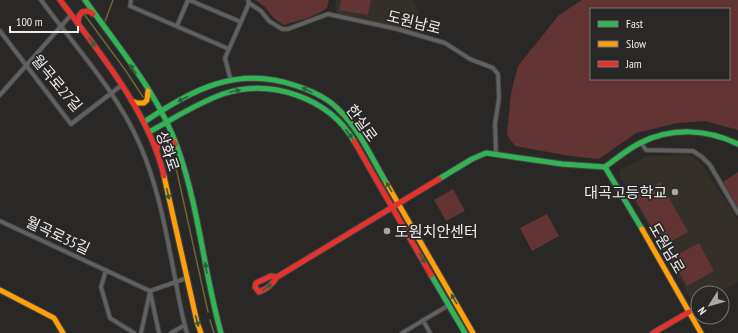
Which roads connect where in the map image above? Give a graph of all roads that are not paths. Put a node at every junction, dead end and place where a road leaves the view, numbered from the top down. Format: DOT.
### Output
graph roads {
  1 [pos="41,0"];
  2 [pos="60,0"];
  3 [pos="131,0"];
  4 [pos="188,0"];
  5 [pos="86,1"];
  6 [pos="249,1"];
  7 [pos="71,15"];
  8 [pos="96,16"];
  9 [pos="241,22"];
  10 [pos="78,24"];
  11 [pos="60,26"];
  12 [pos="178,26"];
  13 [pos="0,32"];
  14 [pos="229,49"];
  15 [pos="27,65"];
  16 [pos="231,80"];
  17 [pos="122,85"];
  18 [pos="147,89"];
  19 [pos="111,92"];
  20 [pos="0,95"];
  21 [pos="131,100"];
  22 [pos="161,110"];
  23 [pos="144,122"];
  24 [pos="167,123"];
  25 [pos="149,132"];
  26 [pos="641,143"];
  27 [pos="738,144"];
  28 [pos="176,146"];
  29 [pos="157,150"];
  30 [pos="496,154"];
  31 [pos="605,167"];
  32 [pos="398,203"];
  33 [pos="392,206"];
  34 [pos="738,213"];
  35 [pos="0,221"];
  36 [pos="106,270"];
  37 [pos="276,277"];
  38 [pos="187,278"];
  39 [pos="176,281"];
  40 [pos="0,290"];
  41 [pos="150,291"];
  42 [pos="449,305"];
  43 [pos="689,312"];
  44 [pos="423,320"];
  45 [pos="184,325"];
  46 [pos="63,333"];
  47 [pos="134,333"];
  48 [pos="141,333"];
  49 [pos="160,333"];
  50 [pos="171,333"];
  51 [pos="187,333"];
  52 [pos="201,333"];
  53 [pos="221,333"];
  54 [pos="402,333"];
  55 [pos="430,333"];
  56 [pos="465,333"];
  57 [pos="473,333"];
  58 [pos="654,333"];
  59 [pos="701,333"];
  1 -- 11 [label="street"];
  2 -- 7 [label="main road, 상화로"];
  3 -- 12 [label="street"];
  4 -- 9 [label="street"];
  4 -- 12 [label="street"];
  5 -- 8 [label="main road, 상화로"];
  6 -- 9 [label="street"];
  6 -- 30 [label="street, 도원남로"];
  7 -- 10 [label="main road, 상화로"];
  7 -- 11 [label="street"];
  8 -- 10 [label="main road"];
  18 -- 8 [label="main road, 상화로, one-way"];
  9 -- 14 [label="street"];
  10 -- 17 [label="main road, 상화로, one-way"];
  11 -- 15 [label="street"];
  11 -- 19 [label="street"];
  12 -- 14 [label="street"];
  13 -- 15 [label="street, 월곡로27길"];
  14 -- 16 [label="street"];
  15 -- 19 [label="street, 월곡로27길"];
  15 -- 20 [label="street"];
  16 -- 22 [label="main road, 한실로, one-way"];
  32 -- 16 [label="main road, 한실로, one-way"];
  17 -- 19 [label="street, 월곡로27길"];
  17 -- 21 [label="main road, 상화로"];
  18 -- 21 [label="main road"];
  18 -- 22 [label="main road, 상화로"];
  19 -- 39 [label="street"];
  21 -- 23 [label="main road, 상화로"];
  22 -- 23 [label="main road, 한실로"];
  22 -- 24 [label="main road, 상화로"];
  23 -- 25 [label="main road, 상화로"];
  24 -- 25 [label="main road, 한실로"];
  24 -- 28 [label="main road, 상화로"];
  24 -- 33 [label="main road, 한실로, one-way"];
  25 -- 29 [label="main road, 상화로"];
  26 -- 27 [label="main road"];
  26 -- 31 [label="main road"];
  26 -- 34 [label="street"];
  28 -- 29 [label="main road"];
  53 -- 28 [label="main road, 상화로, one-way"];
  29 -- 38 [label="main road, 상화로, one-way"];
  30 -- 31 [label="main road"];
  30 -- 32 [label="main road"];
  31 -- 43 [label="main road, 도원남로"];
  32 -- 33 [label="main road"];
  57 -- 32 [label="main road, 한실로, one-way"];
  33 -- 37 [label="main road"];
  33 -- 42 [label="main road, 한실로, one-way"];
  35 -- 36 [label="street, 월곡로35길"];
  36 -- 41 [label="street, 월곡로35길"];
  36 -- 47 [label="street"];
  38 -- 39 [label="street"];
  38 -- 52 [label="main road, 상화로, one-way"];
  39 -- 41 [label="street"];
  39 -- 45 [label="street"];
  40 -- 46 [label="main road"];
  41 -- 48 [label="street"];
  41 -- 49 [label="street"];
  42 -- 44 [label="street"];
  42 -- 56 [label="main road, 한실로"];
  43 -- 58 [label="main road"];
  43 -- 59 [label="main road, 도원남로"];
  44 -- 54 [label="street"];
  44 -- 55 [label="street"];
  45 -- 50 [label="street"];
  45 -- 51 [label="street"];
}
